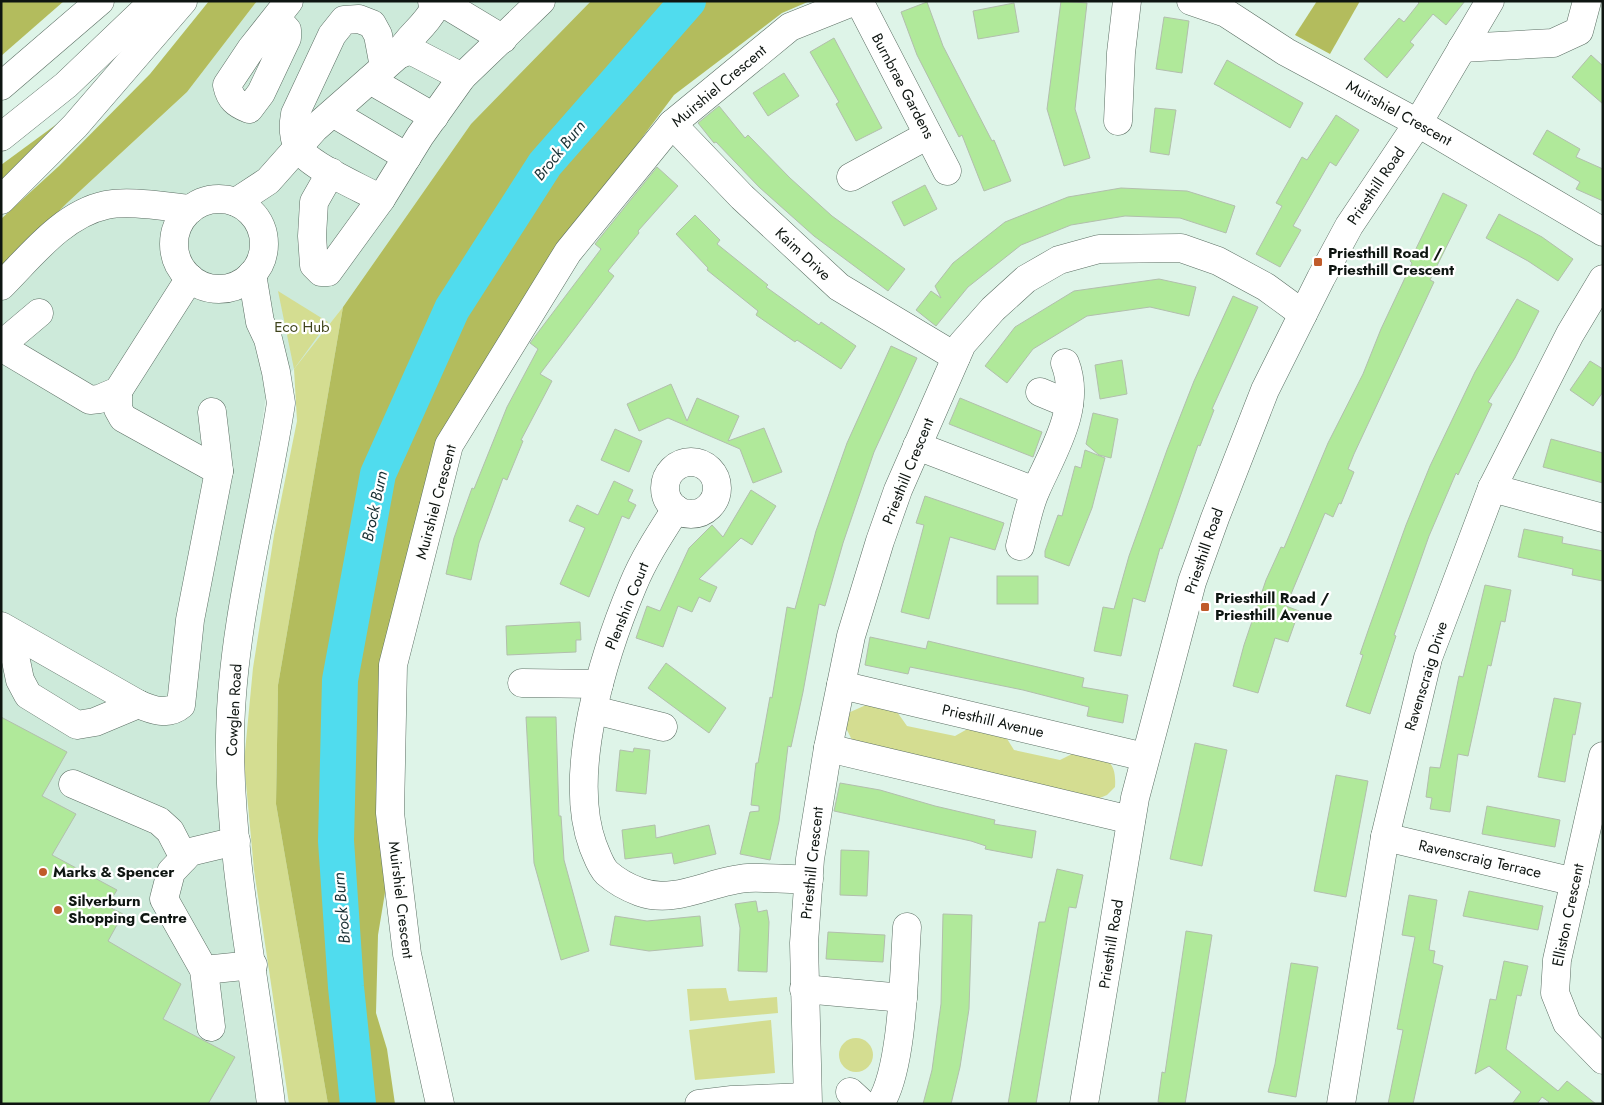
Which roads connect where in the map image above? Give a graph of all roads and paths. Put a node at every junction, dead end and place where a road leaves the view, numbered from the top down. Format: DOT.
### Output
graph roads {
  1 [pos="100,1"];
  2 [pos="154,1"];
  3 [pos="183,1"];
  4 [pos="857,1"];
  5 [pos="1128,1"];
  6 [pos="1191,1"];
  7 [pos="1490,1"];
  8 [pos="1587,1"];
  9 [pos="538,2"];
  10 [pos="433,5"];
  11 [pos="503,39"];
  12 [pos="1462,48"];
  13 [pos="384,67"];
  14 [pos="462,77"];
  15 [pos="1,86"];
  16 [pos="333,113"];
  17 [pos="434,117"];
  18 [pos="1118,121"];
  19 [pos="1418,122"];
  20 [pos="672,124"];
  21 [pos="928,135"];
  22 [pos="1,136"];
  23 [pos="298,146"];
  24 [pos="407,157"];
  25 [pos="947,171"];
  26 [pos="331,172"];
  27 [pos="851,178"];
  28 [pos="381,199"];
  29 [pos="1,200"];
  30 [pos="135,205"];
  31 [pos="191,209"];
  32 [pos="245,209"];
  33 [pos="1603,232"];
  34 [pos="175,237"];
  35 [pos="252,274"];
  36 [pos="190,278"];
  37 [pos="1603,279"];
  38 [pos="1,286"];
  39 [pos="226,288"];
  40 [pos="39,313"];
  41 [pos="1303,314"];
  42 [pos="260,322"];
  43 [pos="1,346"];
  44 [pos="956,357"];
  45 [pos="1064,363"];
  46 [pos="118,391"];
  47 [pos="1040,392"];
  48 [pos="1069,404"];
  49 [pos="212,412"];
  50 [pos="917,446"];
  51 [pos="220,471"];
  52 [pos="1492,488"];
  53 [pos="1035,491"];
  54 [pos="676,509"];
  55 [pos="1603,518"];
  56 [pos="1020,546"];
  57 [pos="6,629"];
  58 [pos="522,683"];
  59 [pos="599,684"];
  60 [pos="841,686"];
  61 [pos="138,704"];
  62 [pos="594,710"];
  63 [pos="663,727"];
  64 [pos="828,748"];
  65 [pos="1603,756"];
  66 [pos="1145,757"];
  67 [pos="73,784"];
  68 [pos="1131,820"];
  69 [pos="1385,836"];
  70 [pos="236,841"];
  71 [pos="187,855"];
  72 [pos="809,879"];
  73 [pos="1575,882"];
  74 [pos="907,927"];
  75 [pos="253,965"];
  76 [pos="204,970"];
  77 [pos="804,989"];
  78 [pos="903,998"];
  79 [pos="211,1027"];
  80 [pos="1603,1060"];
  81 [pos="808,1101"];
  82 [pos="271,1104"];
  83 [pos="440,1104"];
  84 [pos="699,1104"];
  85 [pos="880,1104"];
  86 [pos="1084,1104"];
  87 [pos="1342,1104"];
  1 -- 15 [label="main road"];
  2 -- 22 [label="main road"];
  3 -- 29 [label="main road"];
  4 -- 20 [label="main road, Muirshiel Crescent"];
  4 -- 21 [label="main road, Burnbrae Gardens"];
  5 -- 18 [label="main road"];
  6 -- 19 [label="main road, Muirshiel Crescent"];
  7 -- 12 [label="main road, Priesthill Road"];
  8 -- 12 [label="main road"];
  9 -- 11 [label="main road"];
  10 -- 11 [label="main road"];
  10 -- 13 [label="main road"];
  11 -- 14 [label="main road"];
  12 -- 19 [label="main road, Priesthill Road"];
  13 -- 14 [label="main road"];
  13 -- 16 [label="main road"];
  13 -- 17 [label="main road"];
  13 -- 23 [label="main road"];
  14 -- 17 [label="main road"];
  16 -- 23 [label="main road"];
  16 -- 24 [label="main road"];
  17 -- 24 [label="main road"];
  19 -- 33 [label="main road, Muirshiel Crescent"];
  19 -- 41 [label="main road, Priesthill Road"];
  20 -- 44 [label="main road, Kaim Drive"];
  20 -- 83 [label="main road, Muirshiel Crescent"];
  21 -- 25 [label="main road, Burnbrae Gardens"];
  21 -- 27 [label="main road"];
  23 -- 26 [label="main road"];
  23 -- 32 [label="main road"];
  24 -- 28 [label="main road"];
  26 -- 28 [label="main road"];
  26 -- 28 [label="main road"];
  30 -- 31 [label="main road"];
  30 -- 34 [label="main road"];
  30 -- 38 [label="main road"];
  31 -- 32 [label="main road"];
  31 -- 34 [label="main road"];
  32 -- 35 [label="main road"];
  34 -- 36 [label="main road"];
  35 -- 39 [label="main road"];
  35 -- 42 [label="main road, Cowglen Road"];
  36 -- 39 [label="main road"];
  36 -- 46 [label="main road"];
  37 -- 52 [label="main road, Ravenscraig Drive"];
  39 -- 42 [label="main road, Cowglen Road"];
  40 -- 43 [label="main road"];
  41 -- 44 [label="main road, Priesthill Crescent"];
  41 -- 66 [label="main road, Priesthill Road"];
  42 -- 70 [label="main road, Cowglen Road"];
  43 -- 46 [label="main road"];
  44 -- 50 [label="main road, Priesthill Crescent"];
  45 -- 48 [label="main road"];
  46 -- 51 [label="main road"];
  47 -- 48 [label="main road"];
  48 -- 53 [label="main road"];
  49 -- 51 [label="main road"];
  50 -- 53 [label="main road"];
  50 -- 60 [label="main road, Priesthill Crescent"];
  51 -- 61 [label="main road"];
  52 -- 55 [label="main road"];
  52 -- 69 [label="main road, Ravenscraig Drive"];
  53 -- 56 [label="main road"];
  54 -- 59 [label="main road, Plenshin Court"];
  57 -- 61 [label="main road"];
  57 -- 61 [label="main road"];
  58 -- 59 [label="main road"];
  59 -- 62 [label="main road, Plenshin Court"];
  60 -- 64 [label="main road, Priesthill Crescent"];
  60 -- 66 [label="main road, Priesthill Avenue"];
  62 -- 63 [label="main road"];
  62 -- 72 [label="main road, Plenshin Court"];
  64 -- 68 [label="main road"];
  64 -- 72 [label="main road, Priesthill Crescent"];
  65 -- 73 [label="main road, Elliston Crescent"];
  66 -- 68 [label="main road, Priesthill Road"];
  67 -- 71 [label="main road"];
  68 -- 86 [label="main road, Priesthill Road"];
  69 -- 73 [label="main road, Ravenscraig Terrace"];
  69 -- 87 [label="main road, Ravenscraig Drive"];
  70 -- 71 [label="main road"];
  70 -- 75 [label="main road, Cowglen Road"];
  71 -- 76 [label="main road"];
  72 -- 77 [label="main road, Priesthill Crescent"];
  73 -- 80 [label="main road, Elliston Crescent"];
  74 -- 78 [label="main road"];
  75 -- 76 [label="main road"];
  75 -- 82 [label="main road, Cowglen Road"];
  76 -- 79 [label="main road"];
  77 -- 78 [label="main road"];
  77 -- 81 [label="main road, Priesthill Crescent"];
  78 -- 85 [label="main road"];
  81 -- 84 [label="main road"];
}
